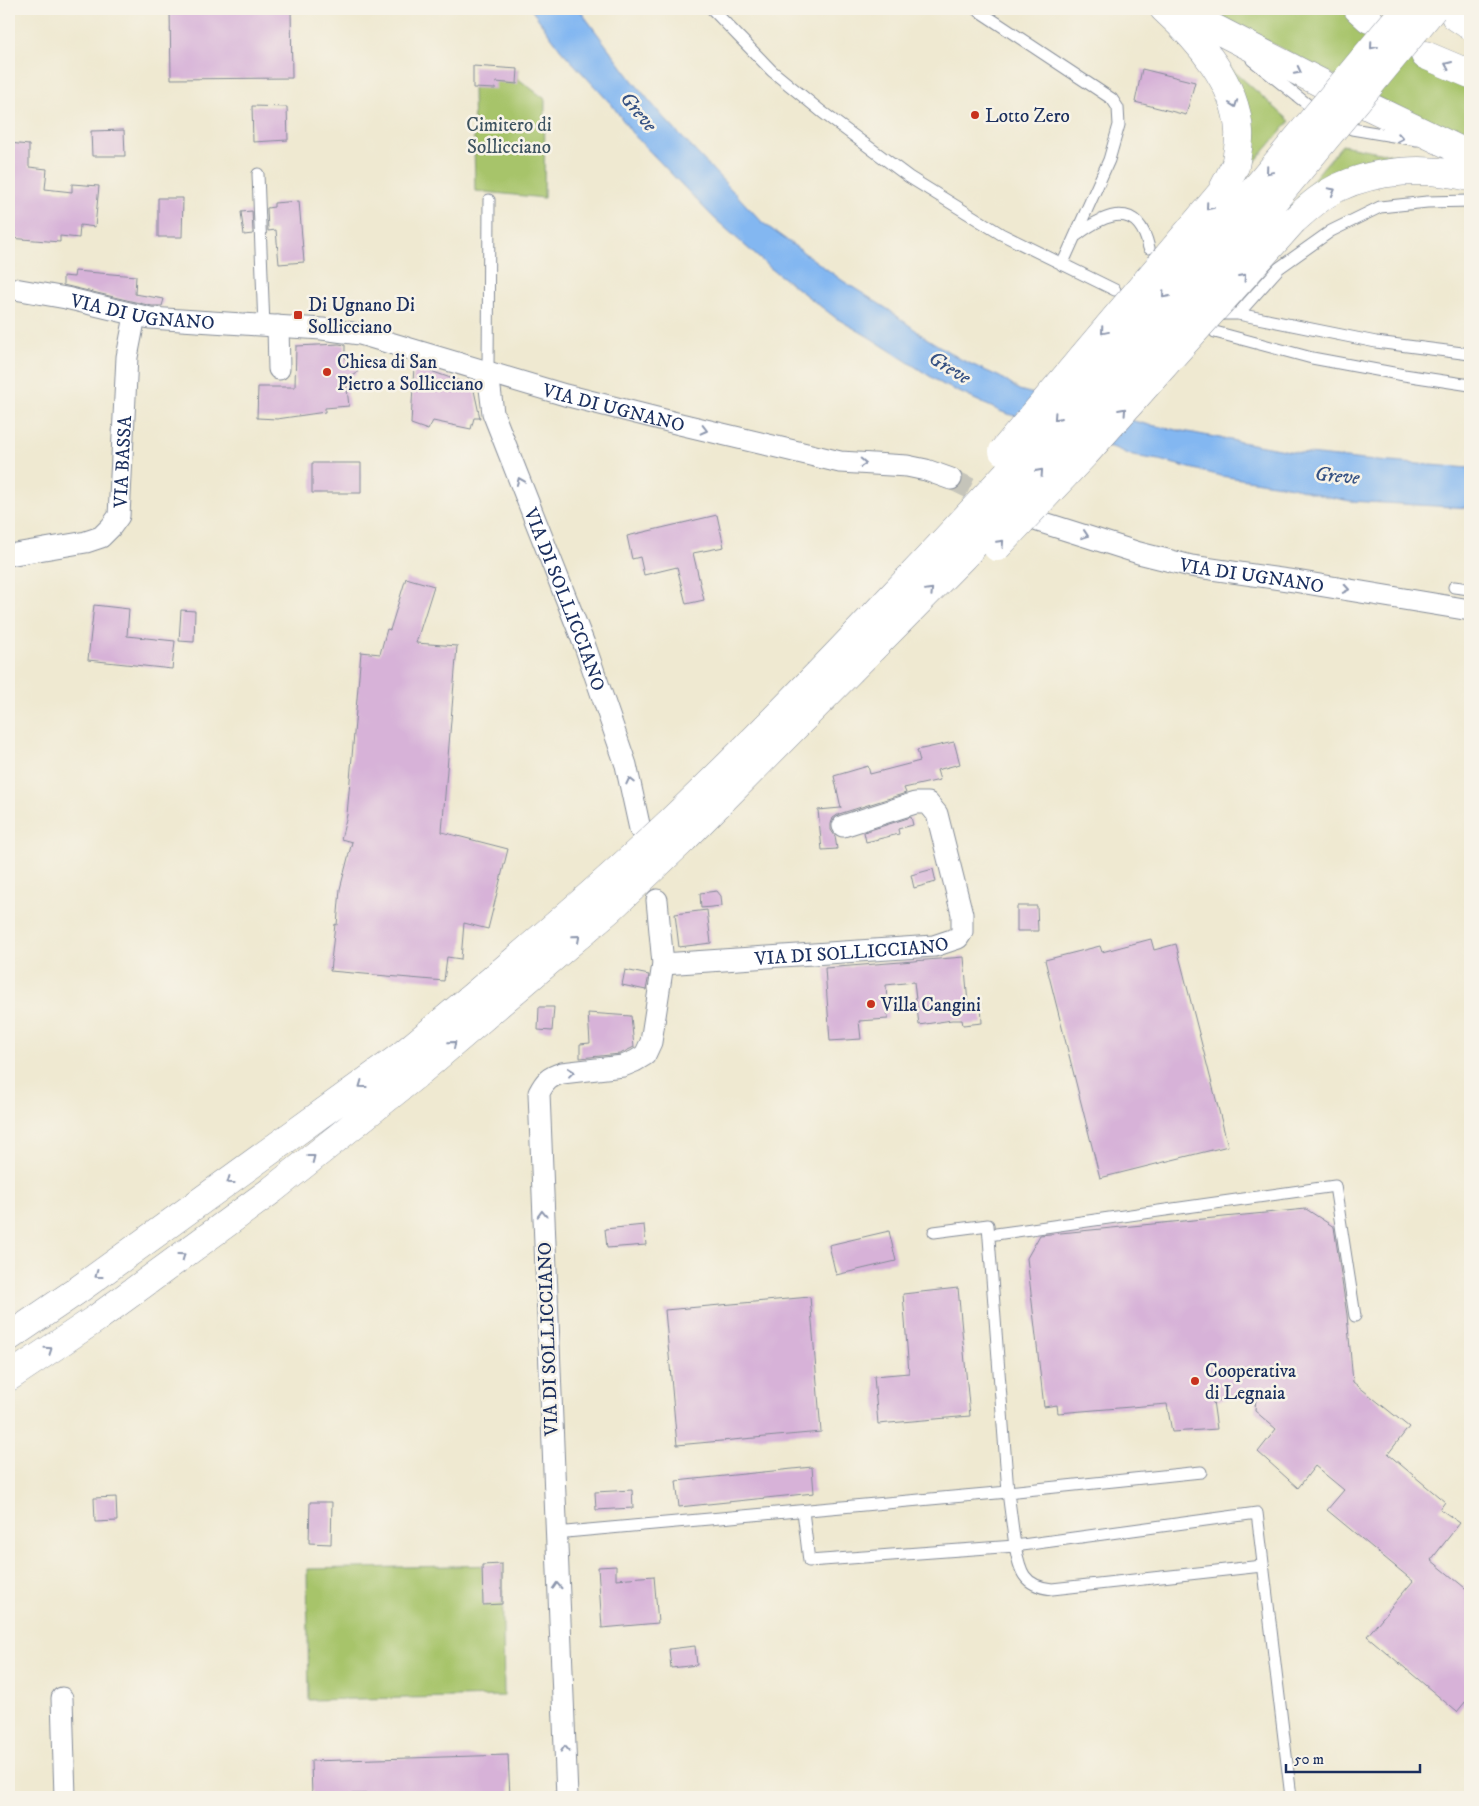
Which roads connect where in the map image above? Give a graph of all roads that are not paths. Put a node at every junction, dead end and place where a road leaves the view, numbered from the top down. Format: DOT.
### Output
graph roads {
  1 [pos="712,9"];
  2 [pos="976,9"];
  3 [pos="1164,9"];
  4 [pos="1177,9"];
  5 [pos="1404,9"];
  6 [pos="1453,17"];
  7 [pos="1425,55"];
  8 [pos="1470,74"];
  9 [pos="1315,94"];
  10 [pos="1370,107"];
  11 [pos="1352,129"];
  12 [pos="1462,151"];
  13 [pos="258,174"];
  14 [pos="1470,177"];
  15 [pos="489,200"];
  16 [pos="1470,201"];
  17 [pos="1075,236"];
  18 [pos="1149,248"];
  19 [pos="1062,265"];
  20 [pos="9,288"];
  21 [pos="1115,290"];
  22 [pos="1224,314"];
  23 [pos="1238,314"];
  24 [pos="135,316"];
  25 [pos="271,326"];
  26 [pos="1215,332"];
  27 [pos="1470,354"];
  28 [pos="279,369"];
  29 [pos="488,372"];
  30 [pos="1470,385"];
  31 [pos="951,479"];
  32 [pos="1038,521"];
  33 [pos="9,555"];
  34 [pos="1454,587"];
  35 [pos="1470,589"];
  36 [pos="1470,610"];
  37 [pos="843,826"];
  38 [pos="640,829"];
  39 [pos="677,831"];
  40 [pos="657,900"];
  41 [pos="663,964"];
  42 [pos="409,1066"];
  43 [pos="934,1232"];
  44 [pos="989,1235"];
  45 [pos="1355,1316"];
  46 [pos="9,1337"];
  47 [pos="9,1377"];
  48 [pos="1201,1472"];
  49 [pos="1008,1492"];
  50 [pos="803,1511"];
  51 [pos="555,1533"];
  52 [pos="1015,1546"];
  53 [pos="1262,1566"];
  54 [pos="62,1698"];
  55 [pos="65,1797"];
  56 [pos="567,1797"];
  57 [pos="1291,1797"];
  1 -- 19 [label="lane"];
  2 -- 17 [label="lane"];
  3 -- 39 [label="highway, one-way, bridge"];
  4 -- 9 [label="highway, one-way"];
  5 -- 39 [label="highway, one-way, bridge"];
  39 -- 6 [label="highway, one-way, bridge"];
  8 -- 7 [label="highway, one-way"];
  10 -- 12 [label="highway"];
  11 -- 12 [label="lane, one-way"];
  13 -- 25 [label="lane"];
  39 -- 14 [label="highway, one-way, bridge"];
  15 -- 29 [label="lane"];
  16 -- 23 [label="lane"];
  17 -- 18 [label="lane"];
  17 -- 19 [label="lane"];
  19 -- 21 [label="lane"];
  20 -- 24 [label="street, VIA DI UGNANO"];
  22 -- 23 [label="lane"];
  23 -- 27 [label="lane"];
  24 -- 25 [label="street, VIA DI UGNANO"];
  24 -- 33 [label="street, VIA BASSA"];
  25 -- 28 [label="street"];
  25 -- 29 [label="street, VIA DI UGNANO"];
  26 -- 30 [label="lane"];
  29 -- 31 [label="street, VIA DI UGNANO, one-way"];
  38 -- 29 [label="street, VIA DI SOLLICCIANO, one-way"];
  32 -- 36 [label="street, VIA DI UGNANO, one-way"];
  34 -- 35 [label="lane"];
  37 -- 41 [label="street, VIA DI SOLLICCIANO"];
  39 -- 42 [label="highway, bridge"];
  40 -- 41 [label="street, VIA DI SOLLICCIANO"];
  51 -- 41 [label="street, VIA DI SOLLICCIANO, one-way"];
  42 -- 46 [label="highway, one-way"];
  47 -- 42 [label="highway, one-way"];
  43 -- 44 [label="lane"];
  44 -- 45 [label="lane"];
  44 -- 49 [label="lane"];
  48 -- 49 [label="lane"];
  49 -- 50 [label="lane"];
  49 -- 52 [label="lane"];
  50 -- 51 [label="lane"];
  50 -- 52 [label="lane"];
  56 -- 51 [label="street, VIA DI SOLLICCIANO, one-way"];
  52 -- 53 [label="lane"];
  52 -- 53 [label="lane"];
  53 -- 57 [label="lane"];
  54 -- 55 [label="street"];
}
